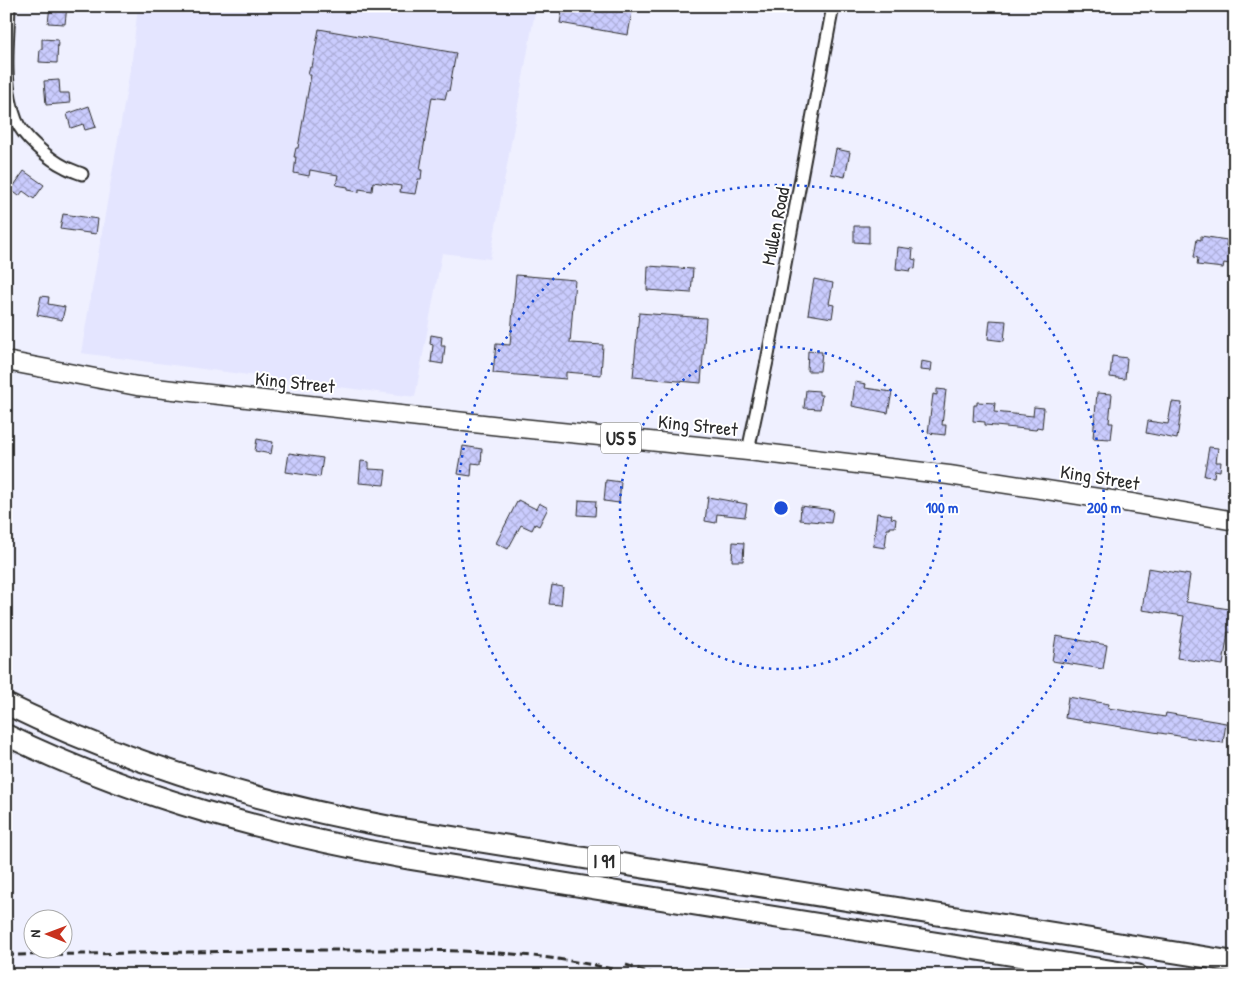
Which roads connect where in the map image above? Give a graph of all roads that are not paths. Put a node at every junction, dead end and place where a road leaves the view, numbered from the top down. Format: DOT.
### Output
graph roads {
  1 [pos="9,6"];
  2 [pos="833,6"];
  3 [pos="11,124"];
  4 [pos="82,174"];
  5 [pos="6,361"];
  6 [pos="748,451"];
  7 [pos="1235,521"];
  8 [pos="6,704"];
  9 [pos="6,735"];
  10 [pos="1235,962"];
  11 [pos="1137,975"];
  1 -- 3 [label="street"];
  2 -- 6 [label="street, Mullen Road"];
  3 -- 4 [label="street"];
  5 -- 6 [label="main road, King Street / US 5"];
  6 -- 7 [label="main road, King Street / US 5"];
  8 -- 10 [label="highway, I 91"];
  9 -- 11 [label="highway, I 91"];
}
